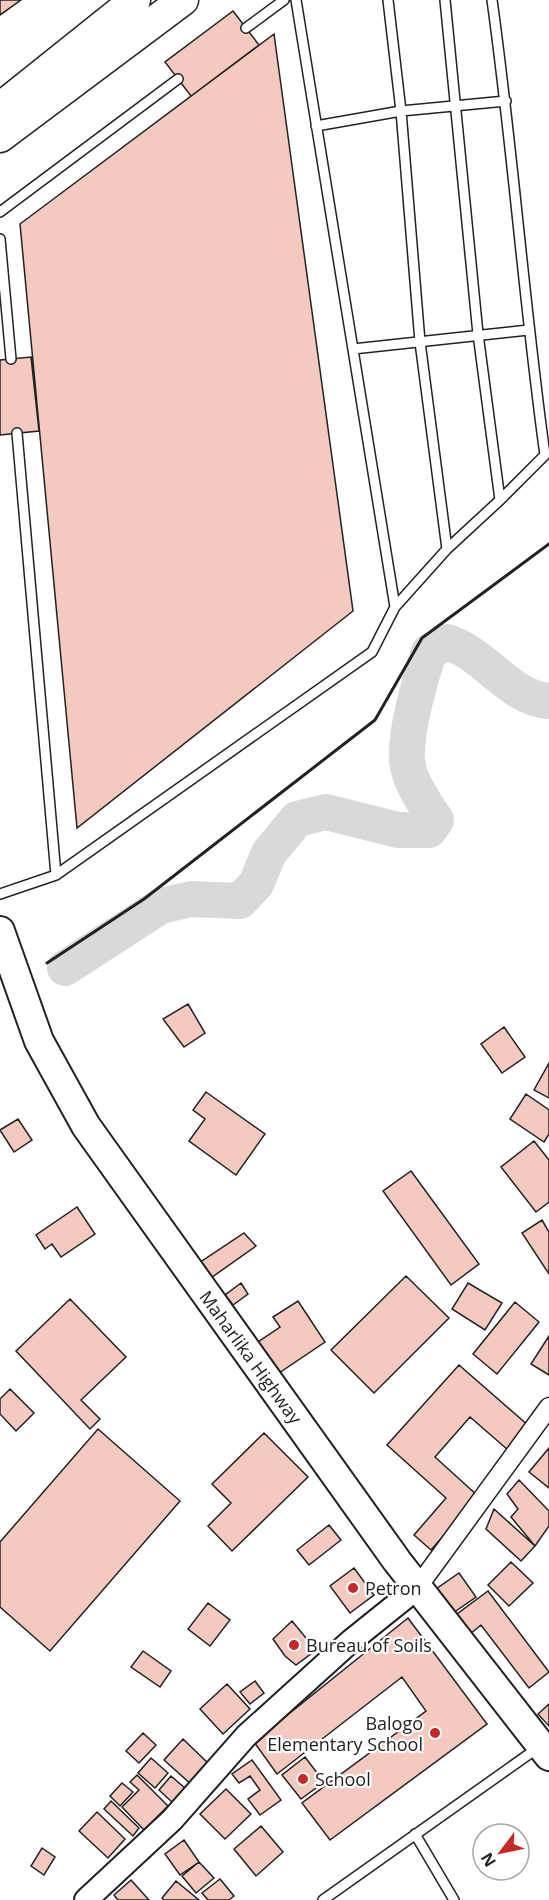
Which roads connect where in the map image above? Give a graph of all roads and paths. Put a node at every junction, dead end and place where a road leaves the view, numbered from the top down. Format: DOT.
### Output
graph roads {
  1 [pos="135,0"];
  2 [pos="183,0"];
  3 [pos="284,0"];
  4 [pos="296,0"];
  5 [pos="388,0"];
  6 [pos="445,0"];
  7 [pos="492,0"];
  8 [pos="246,28"];
  9 [pos="178,79"];
  10 [pos="506,101"];
  11 [pos="455,106"];
  12 [pos="0,108"];
  13 [pos="401,111"];
  14 [pos="316,126"];
  15 [pos="0,137"];
  16 [pos="0,212"];
  17 [pos="0,239"];
  18 [pos="528,330"];
  19 [pos="478,334"];
  20 [pos="420,342"];
  21 [pos="353,349"];
  22 [pos="10,359"];
  23 [pos="17,433"];
  24 [pos="500,500"];
  25 [pos="447,549"];
  26 [pos="394,607"];
  27 [pos="56,875"];
  28 [pos="0,894"];
  29 [pos="0,931"];
  30 [pos="549,1407"];
  31 [pos="417,1588"];
  32 [pos="545,1751"];
  33 [pos="414,1834"];
  34 [pos="86,1900"];
  35 [pos="324,1900"];
  36 [pos="454,1900"];
  1 -- 12 [label="highway"];
  2 -- 15 [label="highway"];
  3 -- 8 [label="lane"];
  4 -- 14 [label="lane"];
  5 -- 13 [label="lane"];
  6 -- 11 [label="lane"];
  7 -- 10 [label="lane"];
  9 -- 16 [label="lane"];
  10 -- 11 [label="lane"];
  10 -- 18 [label="lane"];
  11 -- 13 [label="lane"];
  11 -- 19 [label="lane"];
  13 -- 14 [label="lane"];
  13 -- 20 [label="lane"];
  14 -- 21 [label="lane"];
  17 -- 22 [label="lane"];
  18 -- 19 [label="lane"];
  18 -- 24 [label="lane"];
  19 -- 20 [label="lane"];
  19 -- 24 [label="lane"];
  20 -- 21 [label="lane"];
  20 -- 25 [label="lane"];
  21 -- 26 [label="lane"];
  23 -- 27 [label="lane"];
  24 -- 25 [label="lane"];
  25 -- 26 [label="lane"];
  26 -- 27 [label="lane"];
  27 -- 28 [label="lane"];
  29 -- 31 [label="main road, Maharlika Highway"];
  30 -- 31 [label="street"];
  31 -- 32 [label="main road, Maharlika Highway"];
  31 -- 34 [label="street"];
  32 -- 33 [label="lane"];
  33 -- 35 [label="lane"];
  33 -- 36 [label="lane"];
}
